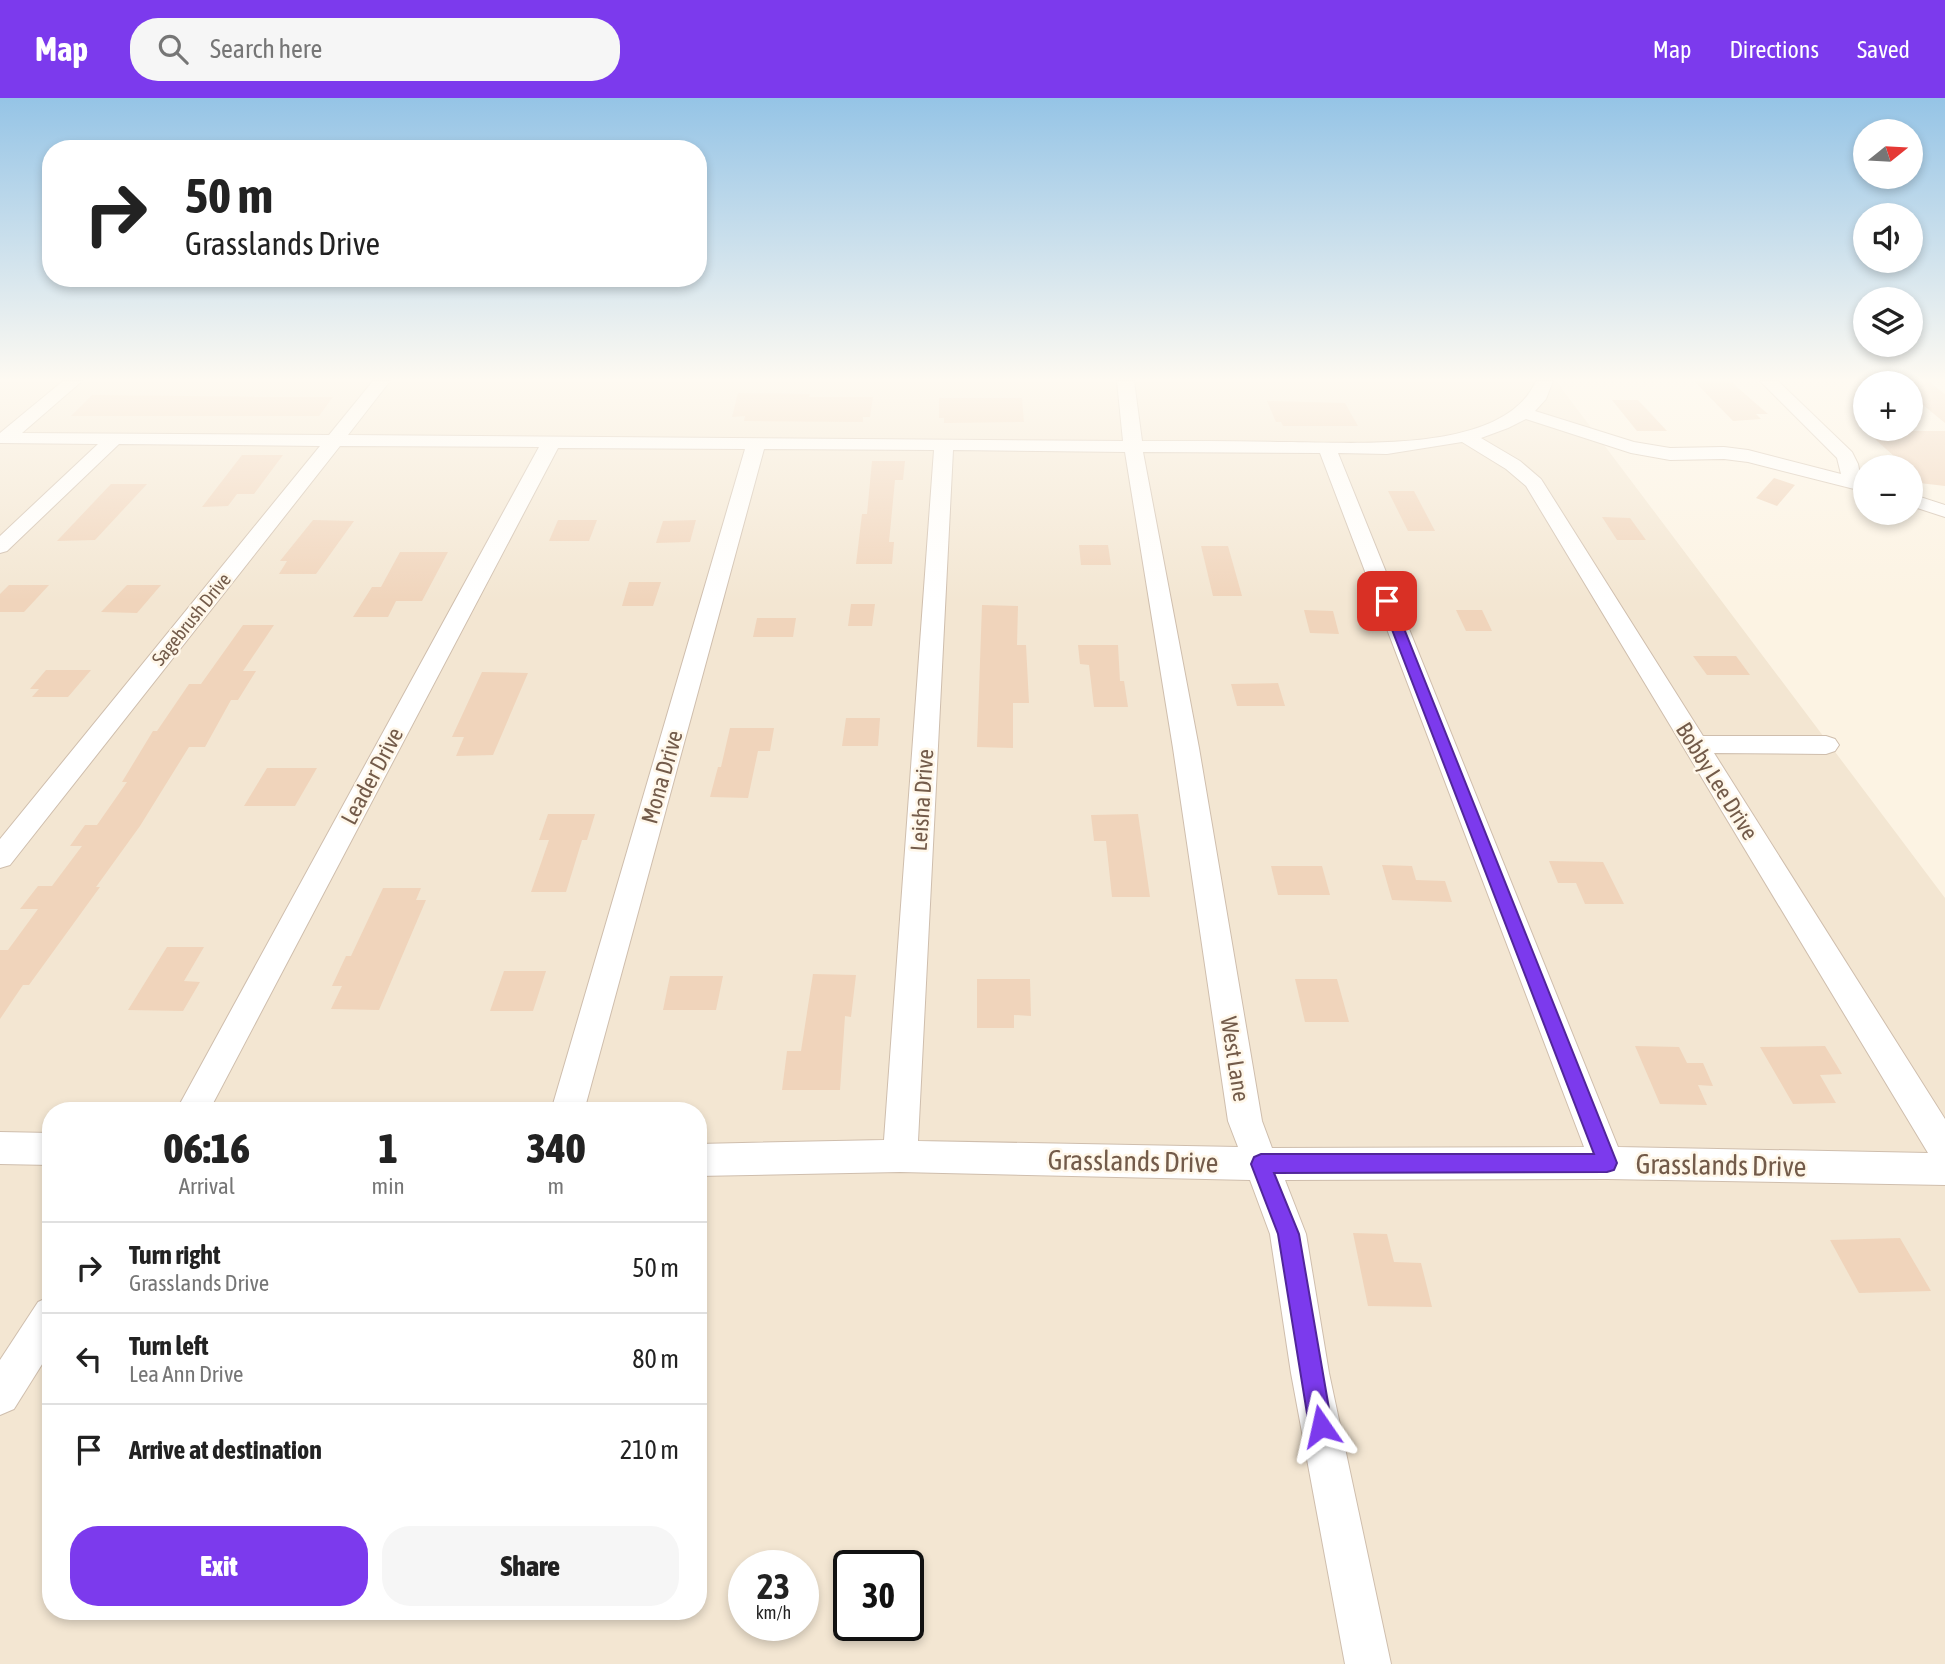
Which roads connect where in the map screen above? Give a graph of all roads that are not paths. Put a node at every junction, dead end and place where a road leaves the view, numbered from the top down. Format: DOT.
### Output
graph roads {
  1 [pos="98,454"];
  2 [pos="324,454"];
  3 [pos="545,454"];
  4 [pos="753,454"];
  5 [pos="943,454"];
  6 [pos="1134,454"];
  7 [pos="1329,454"];
  8 [pos="1495,454"];
  9 [pos="1733,454"];
  10 [pos="1843,454"];
  11 [pos="1853,472"];
  12 [pos="1853,482"];
  13 [pos="1923,504"];
  14 [pos="1945,511"];
  15 [pos="0,547"];
  16 [pos="1695,744"];
  17 [pos="1826,745"];
  18 [pos="0,858"];
  19 [pos="197,1102"];
  20 [pos="571,1102"];
  21 [pos="0,1148"];
  22 [pos="42,1149"];
  23 [pos="1945,1149"];
  24 [pos="900,1156"];
  25 [pos="707,1160"];
  26 [pos="1607,1163"];
  27 [pos="1261,1164"];
  28 [pos="1945,1169"];
  29 [pos="42,1329"];
  30 [pos="0,1395"];
  31 [pos="1368,1664"];
  1 -- 15 [label="street"];
  2 -- 18 [label="street, Sagebrush Drive"];
  3 -- 19 [label="street, Leader Drive"];
  4 -- 20 [label="street, Mona Drive"];
  5 -- 24 [label="street, Leisha Drive"];
  6 -- 27 [label="street, West Lane"];
  7 -- 26 [label="street"];
  8 -- 16 [label="street, Bobby Lee Drive"];
  9 -- 12 [label="street"];
  10 -- 11 [label="street"];
  13 -- 14 [label="street"];
  16 -- 17 [label="street"];
  16 -- 23 [label="street, Bobby Lee Drive"];
  21 -- 22 [label="street"];
  24 -- 25 [label="street, Grasslands Drive"];
  24 -- 27 [label="street, Grasslands Drive"];
  26 -- 27 [label="street, Grasslands Drive"];
  26 -- 28 [label="street, Grasslands Drive"];
  27 -- 31 [label="street, West Lane"];
  29 -- 30 [label="street"];
}
